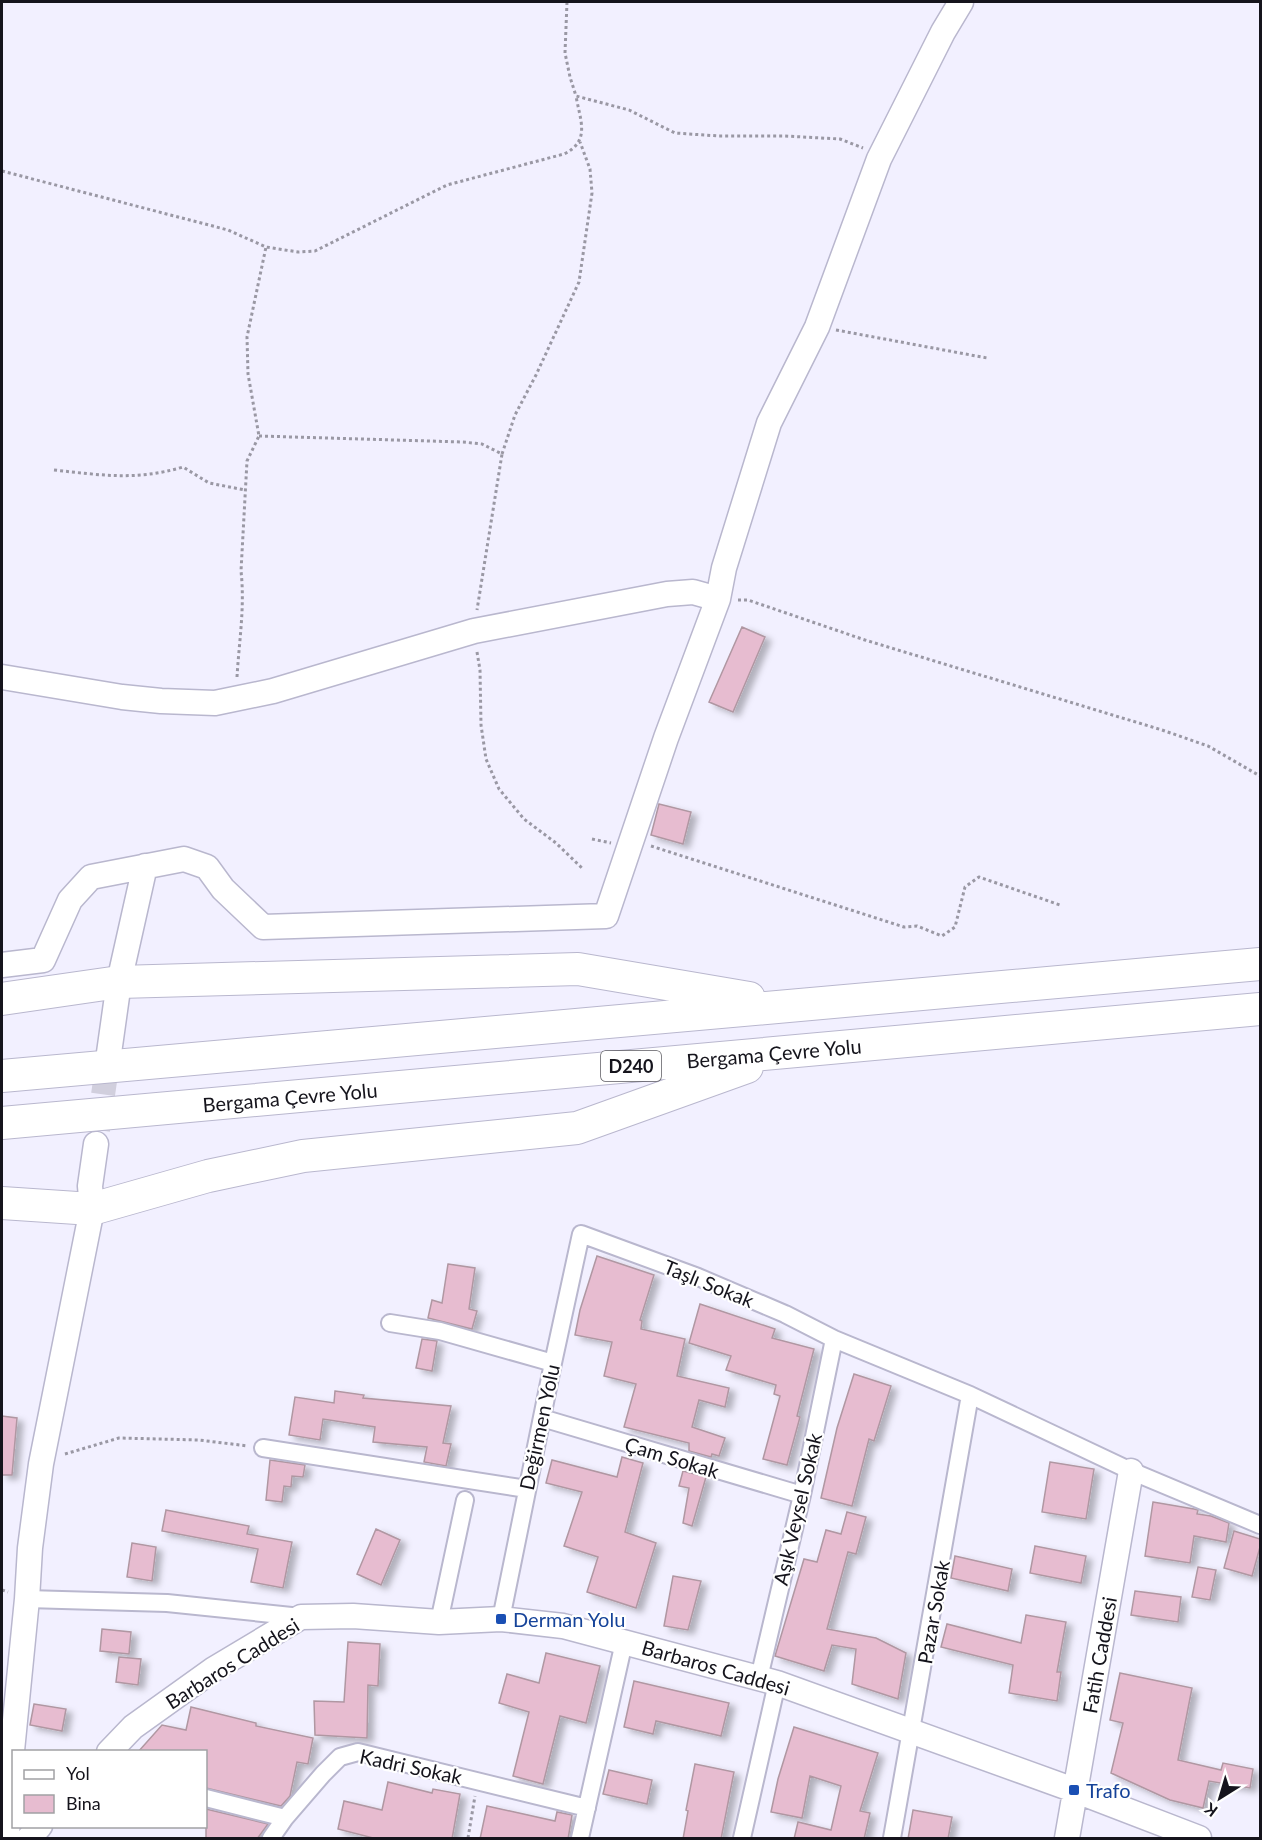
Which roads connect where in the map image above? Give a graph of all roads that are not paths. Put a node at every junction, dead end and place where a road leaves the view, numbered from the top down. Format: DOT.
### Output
graph roads {
  1 [pos="961,2"];
  2 [pos="718,599"];
  3 [pos="2,677"];
  4 [pos="145,866"];
  5 [pos="2,964"];
  6 [pos="1260,964"];
  7 [pos="119,982"];
  8 [pos="2,999"];
  9 [pos="791,1006"];
  10 [pos="1260,1009"];
  11 [pos="788,1052"];
  12 [pos="109,1053"];
  13 [pos="2,1076"];
  14 [pos="2,1124"];
  15 [pos="96,1144"];
  16 [pos="2,1203"];
  17 [pos="92,1209"];
  18 [pos="581,1234"];
  19 [pos="390,1323"];
  20 [pos="834,1339"];
  21 [pos="553,1362"];
  22 [pos="970,1395"];
  23 [pos="542,1418"];
  24 [pos="263,1448"];
  25 [pos="1131,1471"];
  26 [pos="526,1489"];
  27 [pos="802,1495"];
  28 [pos="465,1500"];
  29 [pos="1260,1525"];
  30 [pos="27,1599"];
  31 [pos="301,1617"];
  32 [pos="501,1619"];
  33 [pos="439,1622"];
  34 [pos="624,1642"];
  35 [pos="768,1680"];
  36 [pos="912,1731"];
  37 [pos="111,1750"];
  38 [pos="6,1769"];
  39 [pos="1074,1791"];
  40 [pos="207,1798"];
  41 [pos="587,1808"];
  42 [pos="285,1818"];
  43 [pos="7,1839"];
  44 [pos="271,1839"];
  45 [pos="580,1839"];
  46 [pos="742,1839"];
  47 [pos="892,1839"];
  48 [pos="1067,1839"];
  49 [pos="1198,1839"];
  1 -- 2 [label="street"];
  2 -- 3 [label="street"];
  2 -- 4 [label="street"];
  4 -- 5 [label="street"];
  4 -- 7 [label="street"];
  6 -- 9 [label="highway, D240"];
  7 -- 8 [label="highway"];
  7 -- 9 [label="highway"];
  7 -- 12 [label="street"];
  9 -- 13 [label="highway, D240"];
  10 -- 11 [label="highway, Bergama Çevre Yolu / D240"];
  11 -- 14 [label="highway, Bergama Çevre Yolu / D240"];
  11 -- 17 [label="highway"];
  15 -- 17 [label="street"];
  16 -- 17 [label="highway"];
  17 -- 30 [label="street"];
  18 -- 20 [label="street, Taşlı Sokak"];
  18 -- 21 [label="street, Değirmen Yolu"];
  19 -- 21 [label="street"];
  20 -- 22 [label="street, Taşlı Sokak"];
  20 -- 27 [label="street, Aşık Veysel Sokak"];
  21 -- 23 [label="street, Değirmen Yolu"];
  22 -- 25 [label="street, Taşlı Sokak"];
  22 -- 36 [label="street, Pazar Sokak"];
  23 -- 26 [label="street, Değirmen Yolu"];
  23 -- 27 [label="street, Çam Sokak"];
  24 -- 26 [label="street"];
  25 -- 29 [label="street, Taşlı Sokak"];
  25 -- 39 [label="street, Fatih Caddesi"];
  26 -- 32 [label="street, Değirmen Yolu"];
  27 -- 35 [label="street, Aşık Veysel Sokak"];
  28 -- 33 [label="street"];
  30 -- 31 [label="street"];
  30 -- 38 [label="street"];
  31 -- 33 [label="street, Barbaros Caddesi"];
  31 -- 37 [label="street, Barbaros Caddesi"];
  32 -- 33 [label="street, Barbaros Caddesi"];
  32 -- 34 [label="street, Barbaros Caddesi"];
  34 -- 35 [label="street, Barbaros Caddesi"];
  34 -- 41 [label="street"];
  35 -- 36 [label="street, Barbaros Caddesi"];
  35 -- 46 [label="street, Aşık Veysel Sokak"];
  36 -- 39 [label="street, Barbaros Caddesi"];
  36 -- 47 [label="street, Pazar Sokak"];
  38 -- 43 [label="street"];
  39 -- 48 [label="street, Fatih Caddesi"];
  39 -- 49 [label="street, Barbaros Caddesi"];
  40 -- 42 [label="street"];
  41 -- 42 [label="street, Kadri Sokak"];
  41 -- 45 [label="street"];
  42 -- 44 [label="street, Kadri Sokak"];
}
